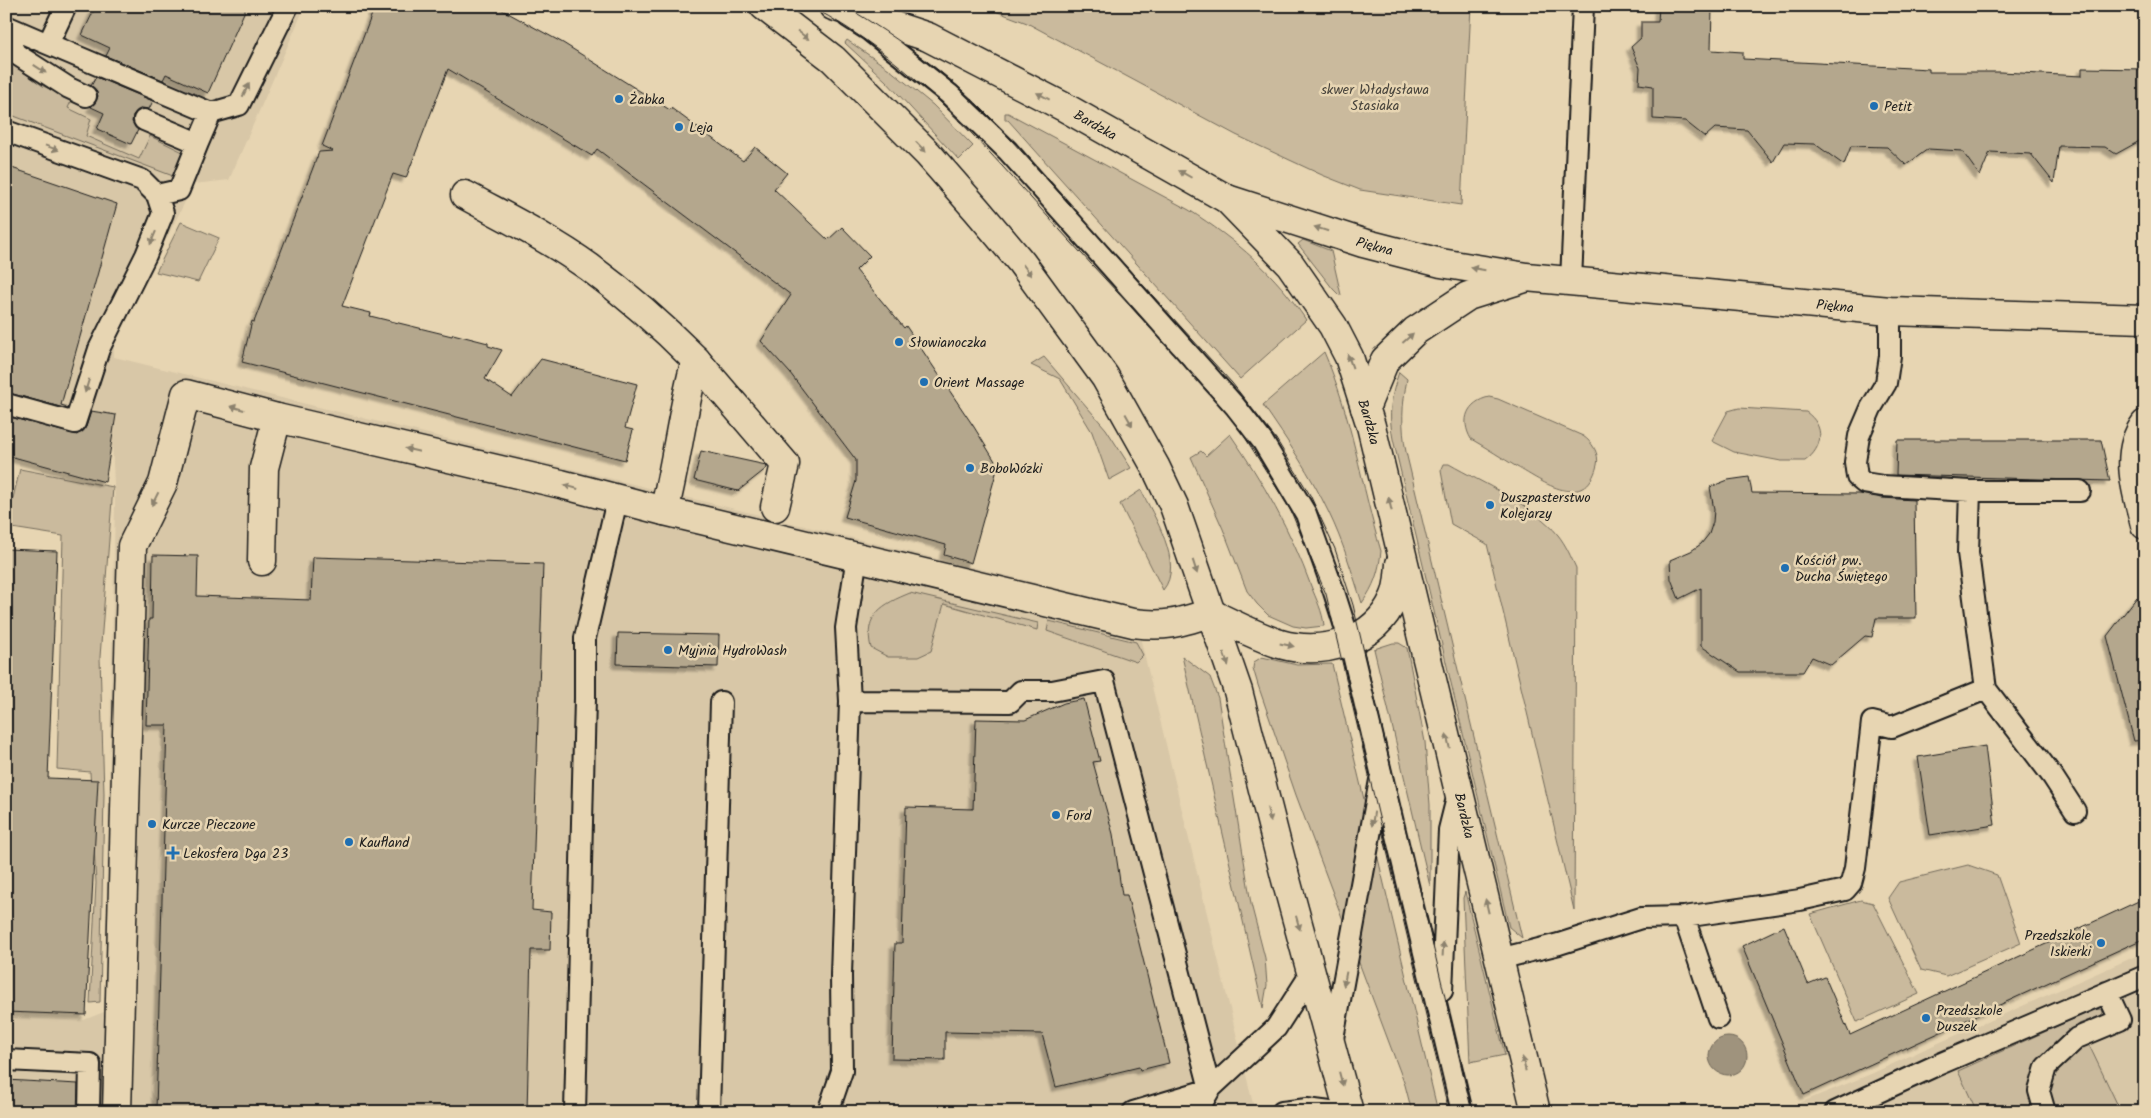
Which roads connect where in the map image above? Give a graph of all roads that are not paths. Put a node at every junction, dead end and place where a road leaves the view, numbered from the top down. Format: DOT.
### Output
graph roads {
  1 [pos="66,6"];
  2 [pos="764,6"];
  3 [pos="832,6"];
  4 [pos="1583,6"];
  5 [pos="287,7"];
  6 [pos="6,26"];
  7 [pos="6,36"];
  8 [pos="48,44"];
  9 [pos="86,96"];
  10 [pos="211,113"];
  11 [pos="144,120"];
  12 [pos="6,131"];
  13 [pos="198,143"];
  14 [pos="157,195"];
  15 [pos="466,195"];
  16 [pos="1227,199"];
  17 [pos="1526,277"];
  18 [pos="1571,281"];
  19 [pos="1890,311"];
  20 [pos="2145,320"];
  21 [pos="696,360"];
  22 [pos="6,404"];
  23 [pos="1365,408"];
  24 [pos="276,418"];
  25 [pos="2145,424"];
  26 [pos="2080,491"];
  27 [pos="1970,492"];
  28 [pos="618,500"];
  29 [pos="775,507"];
  30 [pos="664,511"];
  31 [pos="2145,525"];
  32 [pos="1401,551"];
  33 [pos="857,556"];
  34 [pos="262,561"];
  35 [pos="1210,613"];
  36 [pos="1350,642"];
  37 [pos="1986,689"];
  38 [pos="850,701"];
  39 [pos="721,702"];
  40 [pos="1381,771"];
  41 [pos="1459,789"];
  42 [pos="2075,811"];
  43 [pos="1684,917"];
  44 [pos="1499,959"];
  45 [pos="1312,972"];
  46 [pos="2145,976"];
  47 [pos="2107,992"];
  48 [pos="1718,1018"];
  49 [pos="1332,1047"];
  50 [pos="1448,1050"];
  51 [pos="6,1060"];
  52 [pos="1210,1090"];
  53 [pos="89,1112"];
  54 [pos="117,1112"];
  55 [pos="575,1112"];
  56 [pos="709,1112"];
  57 [pos="828,1112"];
  58 [pos="1133,1112"];
  59 [pos="1197,1112"];
  60 [pos="1282,1112"];
  61 [pos="1330,1112"];
  62 [pos="1349,1112"];
  63 [pos="1462,1112"];
  64 [pos="1536,1112"];
  65 [pos="1835,1112"];
  66 [pos="2045,1112"];
  1 -- 8 [label="lane"];
  2 -- 35 [label="street, one-way"];
  16 -- 3 [label="street, Bardzka, one-way"];
  3 -- 36 [label="lane"];
  4 -- 18 [label="lane"];
  10 -- 5 [label="lane, one-way"];
  6 -- 8 [label="lane"];
  7 -- 9 [label="lane, one-way"];
  8 -- 10 [label="lane"];
  10 -- 13 [label="lane"];
  11 -- 13 [label="lane"];
  12 -- 14 [label="lane, one-way"];
  13 -- 14 [label="lane"];
  14 -- 22 [label="lane, one-way"];
  15 -- 21 [label="street"];
  17 -- 16 [label="street, Piękna, one-way"];
  23 -- 16 [label="street, Bardzka, one-way"];
  17 -- 18 [label="street, Piękna"];
  23 -- 17 [label="street, Piękna, one-way"];
  18 -- 19 [label="street, Piękna"];
  19 -- 20 [label="street, Piękna"];
  19 -- 27 [label="lane"];
  21 -- 29 [label="street"];
  21 -- 30 [label="street"];
  32 -- 23 [label="street, Bardzka, one-way"];
  28 -- 24 [label="street, one-way"];
  24 -- 34 [label="street"];
  24 -- 54 [label="street, one-way"];
  25 -- 31 [label="street"];
  26 -- 27 [label="lane"];
  27 -- 37 [label="lane"];
  28 -- 30 [label="street"];
  28 -- 55 [label="lane"];
  30 -- 33 [label="street"];
  32 -- 36 [label="street"];
  41 -- 32 [label="street, Bardzka, one-way"];
  33 -- 35 [label="street"];
  33 -- 38 [label="lane"];
  35 -- 36 [label="street, one-way"];
  35 -- 45 [label="street, one-way"];
  36 -- 40 [label="lane"];
  37 -- 42 [label="lane"];
  37 -- 43 [label="lane"];
  38 -- 52 [label="lane"];
  38 -- 57 [label="lane"];
  39 -- 56 [label="lane"];
  40 -- 49 [label="lane, one-way"];
  40 -- 50 [label="lane"];
  44 -- 41 [label="street, Bardzka, one-way"];
  50 -- 41 [label="lane, one-way"];
  43 -- 44 [label="lane"];
  43 -- 48 [label="lane"];
  64 -- 44 [label="street, Bardzka, one-way"];
  45 -- 49 [label="street"];
  45 -- 52 [label="lane"];
  46 -- 47 [label="lane"];
  47 -- 65 [label="lane"];
  47 -- 66 [label="lane"];
  49 -- 62 [label="street, one-way"];
  50 -- 63 [label="lane"];
  51 -- 53 [label="lane"];
  52 -- 58 [label="lane"];
  52 -- 59 [label="lane"];
  60 -- 61 [label="lane"];
}
